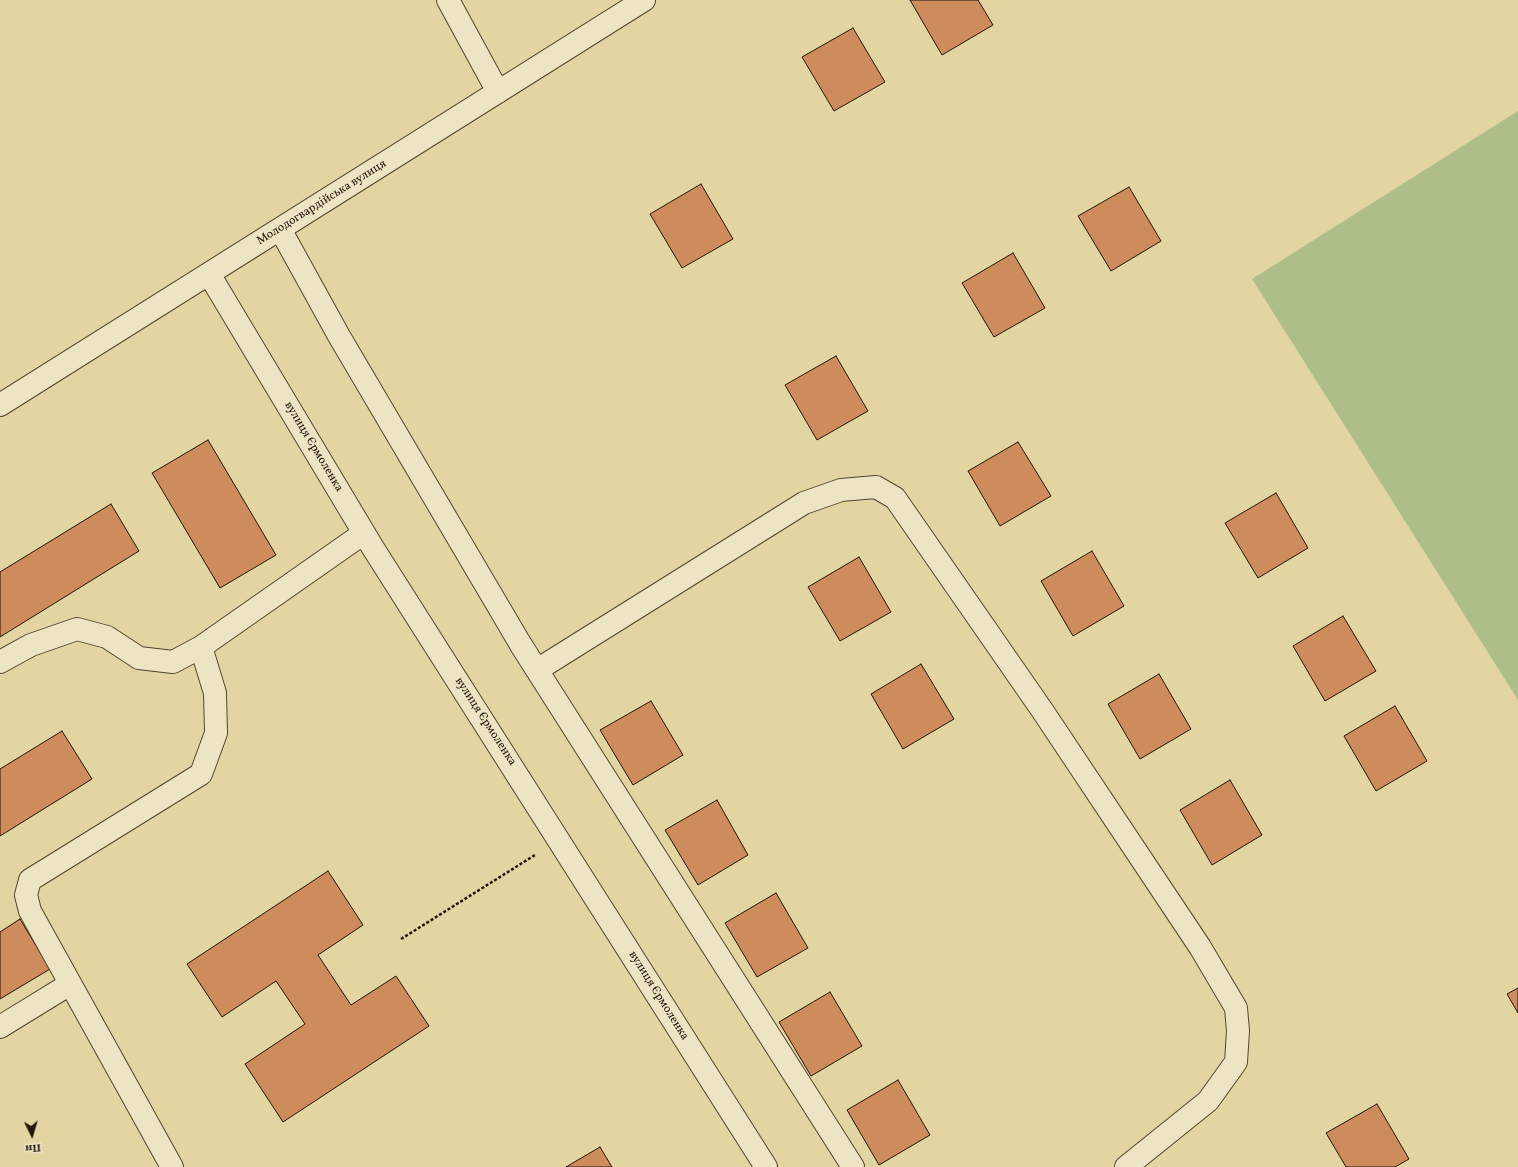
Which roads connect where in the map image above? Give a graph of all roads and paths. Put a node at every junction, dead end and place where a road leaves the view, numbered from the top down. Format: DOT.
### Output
graph roads {
  1 [pos="448,0"];
  2 [pos="644,0"];
  3 [pos="498,92"];
  4 [pos="280,229"];
  5 [pos="209,274"];
  6 [pos="0,405"];
  7 [pos="364,533"];
  8 [pos="201,647"];
  9 [pos="0,662"];
  10 [pos="537,670"];
  11 [pos="560,840"];
  12 [pos="401,939"];
  13 [pos="70,984"];
  14 [pos="0,1027"];
  15 [pos="172,1167"];
  16 [pos="766,1167"];
  17 [pos="853,1167"];
  18 [pos="1126,1167"];
  1 -- 3 [label="street"];
  2 -- 3 [label="street, Молодогвардійська вулиця"];
  3 -- 4 [label="street, Молодогвардійська вулиця"];
  4 -- 5 [label="street, Молодогвардійська вулиця"];
  4 -- 10 [label="street"];
  5 -- 6 [label="street, Молодогвардійська вулиця"];
  5 -- 7 [label="street, вулиця Єрмоленка"];
  7 -- 8 [label="street"];
  7 -- 11 [label="street, вулиця Єрмоленка"];
  8 -- 9 [label="street"];
  8 -- 13 [label="street"];
  10 -- 17 [label="street"];
  10 -- 18 [label="street"];
  11 -- 12 [label="path"];
  11 -- 16 [label="street, вулиця Єрмоленка"];
  13 -- 14 [label="street"];
  13 -- 15 [label="street"];
}
